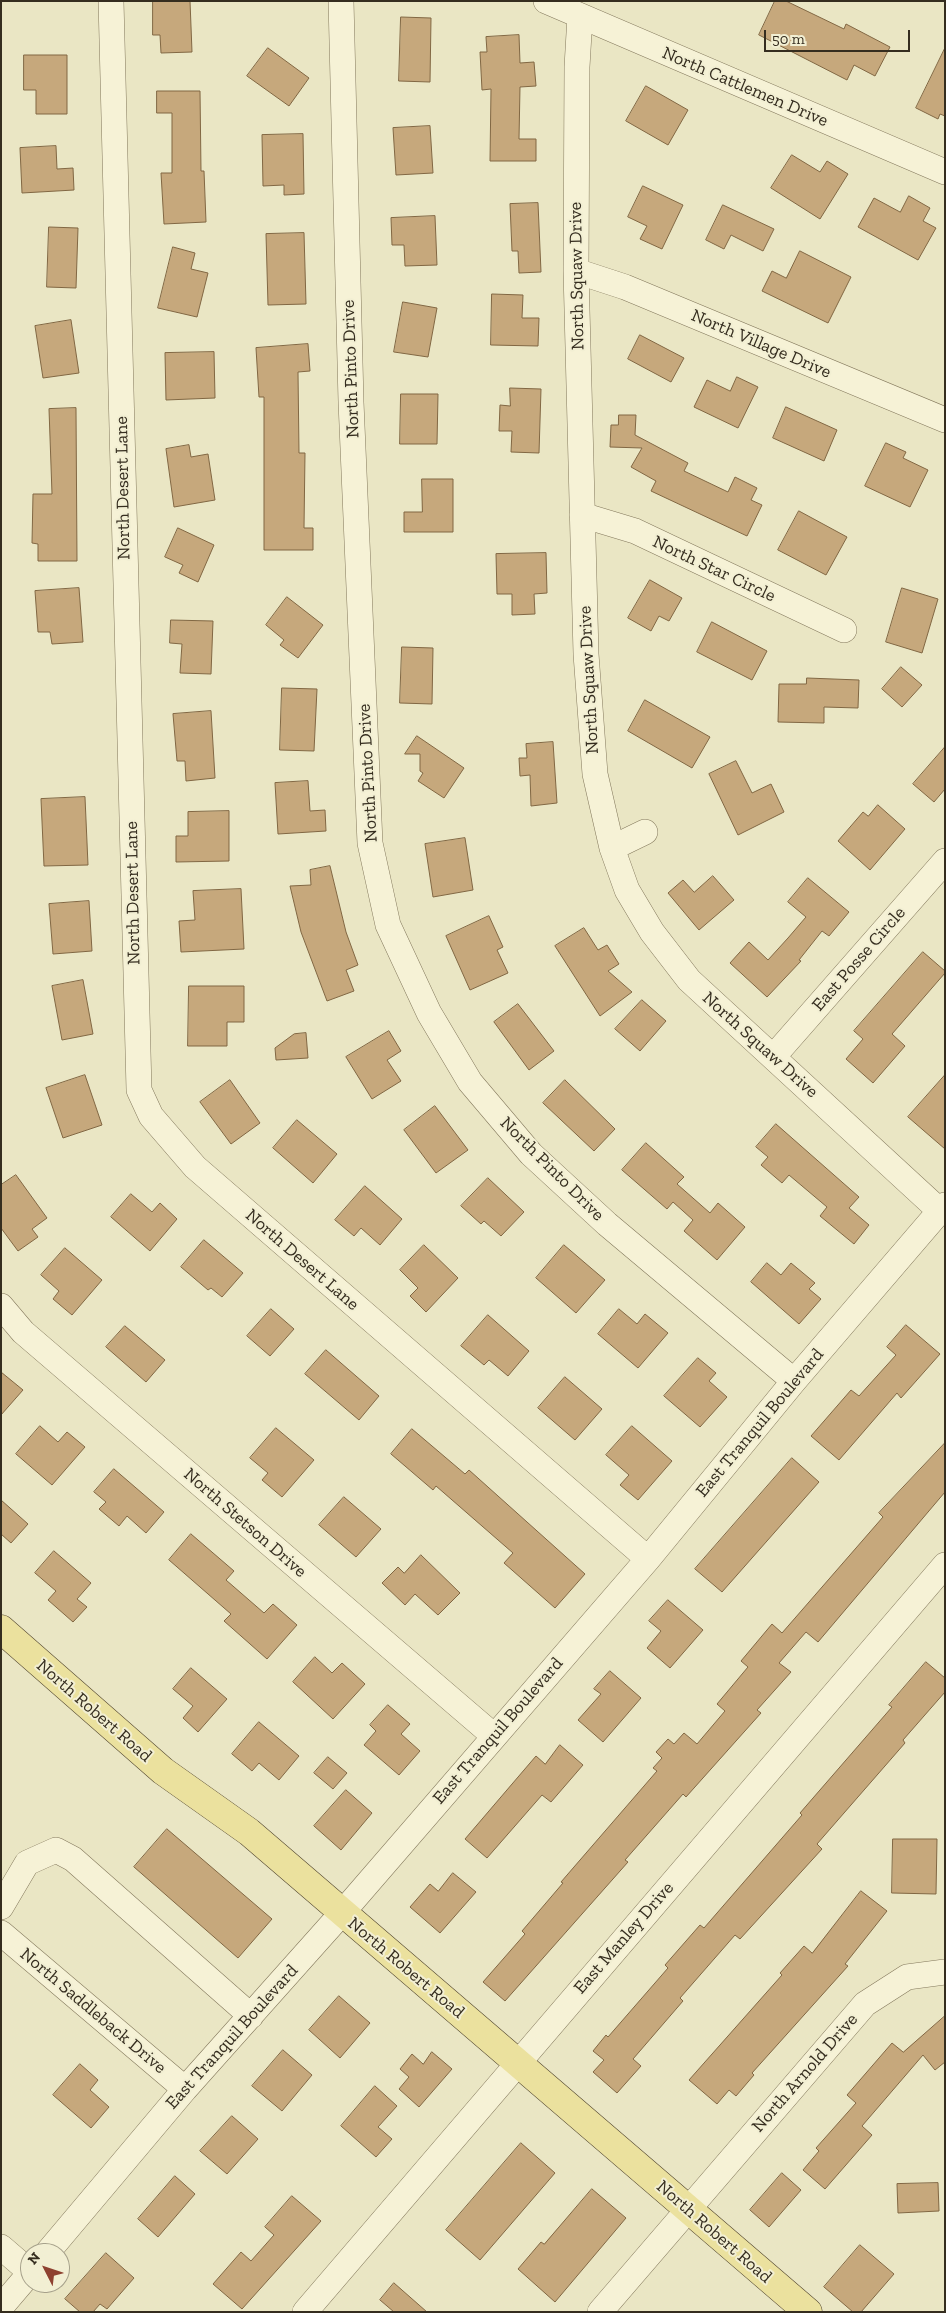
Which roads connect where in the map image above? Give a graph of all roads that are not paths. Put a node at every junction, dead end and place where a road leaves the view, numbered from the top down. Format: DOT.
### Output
graph roads {
  1 [pos="111,1"];
  2 [pos="341,1"];
  3 [pos="546,1"];
  4 [pos="580,16"];
  5 [pos="945,172"];
  6 [pos="576,271"];
  7 [pos="945,420"];
  8 [pos="582,515"];
  9 [pos="844,630"];
  10 [pos="645,832"];
  11 [pos="612,848"];
  12 [pos="945,861"];
  13 [pos="774,1056"];
  14 [pos="942,1208"];
  15 [pos="1,1306"];
  16 [pos="794,1381"];
  17 [pos="648,1559"];
  18 [pos="945,1566"];
  19 [pos="1,1629"];
  20 [pos="494,1736"];
  21 [pos="1,1907"];
  22 [pos="342,1913"];
  23 [pos="1,1934"];
  24 [pos="945,1972"];
  25 [pos="250,2016"];
  26 [pos="517,2062"];
  27 [pos="185,2089"];
  28 [pos="688,2210"];
  29 [pos="55,2243"];
  30 [pos="1,2247"];
  31 [pos="20,2263"];
  32 [pos="20,2284"];
  33 [pos="1,2307"];
  34 [pos="305,2312"];
  35 [pos="600,2312"];
  36 [pos="808,2312"];
  1 -- 17 [label="street, North Desert Lane"];
  2 -- 16 [label="street, North Pinto Drive"];
  3 -- 4 [label="street, North Cattlemen Drive"];
  4 -- 5 [label="street, North Cattlemen Drive"];
  4 -- 6 [label="street, North Squaw Drive"];
  6 -- 7 [label="street, North Village Drive"];
  6 -- 8 [label="street, North Squaw Drive"];
  8 -- 9 [label="street, North Star Circle"];
  8 -- 11 [label="street, North Squaw Drive"];
  10 -- 11 [label="street"];
  11 -- 13 [label="street, North Squaw Drive"];
  12 -- 13 [label="street, East Posse Circle"];
  13 -- 14 [label="street, North Squaw Drive"];
  14 -- 16 [label="street, East Tranquil Boulevard"];
  15 -- 20 [label="street, North Stetson Drive"];
  16 -- 17 [label="street, East Tranquil Boulevard"];
  17 -- 20 [label="street, East Tranquil Boulevard"];
  18 -- 26 [label="street, East Manley Drive"];
  19 -- 22 [label="main road, North Robert Road"];
  20 -- 22 [label="street, East Tranquil Boulevard"];
  21 -- 25 [label="street"];
  22 -- 25 [label="street, East Tranquil Boulevard"];
  22 -- 26 [label="main road, North Robert Road"];
  23 -- 27 [label="street, North Saddleback Drive"];
  24 -- 28 [label="street, North Arnold Drive"];
  25 -- 27 [label="street, East Tranquil Boulevard"];
  26 -- 28 [label="main road, North Robert Road"];
  26 -- 34 [label="street, East Manley Drive"];
  27 -- 29 [label="street, East Tranquil Boulevard"];
  28 -- 35 [label="street, North Arnold Drive"];
  28 -- 36 [label="main road, North Robert Road"];
  30 -- 31 [label="street"];
  32 -- 33 [label="street"];
}
